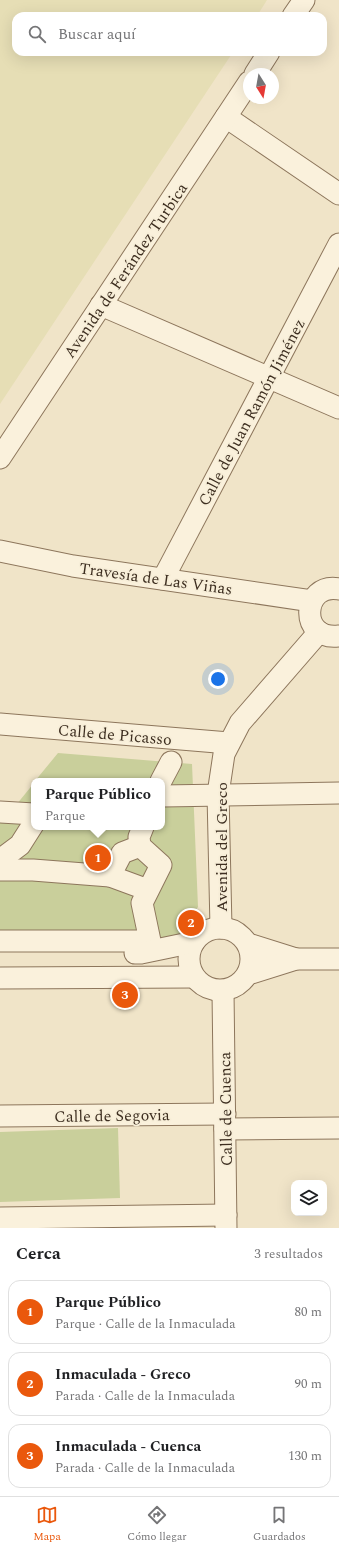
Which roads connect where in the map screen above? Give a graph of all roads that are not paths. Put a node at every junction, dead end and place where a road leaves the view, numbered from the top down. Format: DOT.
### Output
graph roads {
  1 [pos="304,0"];
  2 [pos="296,12"];
  3 [pos="266,56"];
  4 [pos="258,68"];
  5 [pos="243,91"];
  6 [pos="226,117"];
  7 [pos="339,194"];
  8 [pos="339,244"];
  9 [pos="101,305"];
  10 [pos="270,377"];
  11 [pos="339,408"];
  12 [pos="0,458"];
  13 [pos="0,551"];
  14 [pos="163,579"];
  15 [pos="339,589"];
  16 [pos="312,601"];
  17 [pos="319,632"];
  18 [pos="339,636"];
  19 [pos="0,724"];
  20 [pos="229,743"];
  21 [pos="171,762"];
  22 [pos="163,778"];
  23 [pos="339,793"];
  24 [pos="218,794"];
  25 [pos="165,796"];
  26 [pos="0,812"];
  27 [pos="31,814"];
  28 [pos="31,828"];
  29 [pos="142,837"];
  30 [pos="0,860"];
  31 [pos="0,870"];
  32 [pos="110,876"];
  33 [pos="148,890"];
  34 [pos="221,928"];
  35 [pos="0,941"];
  36 [pos="194,942"];
  37 [pos="248,944"];
  38 [pos="339,951"];
  39 [pos="141,953"];
  40 [pos="0,954"];
  41 [pos="296,959"];
  42 [pos="318,959"];
  43 [pos="339,959"];
  44 [pos="192,972"];
  45 [pos="248,974"];
  46 [pos="0,978"];
  47 [pos="223,991"];
  48 [pos="0,1116"];
  49 [pos="225,1122"];
  50 [pos="339,1128"];
  51 [pos="0,1218"];
  52 [pos="226,1222"];
  1 -- 2 [label="street"];
  3 -- 4 [label="street"];
  5 -- 6 [label="street, Avenida de Ferández Turbica"];
  6 -- 7 [label="street"];
  6 -- 9 [label="street, Avenida de Ferández Turbica"];
  8 -- 10 [label="street, Calle de Juan Ramón Jiménez"];
  9 -- 10 [label="street"];
  9 -- 12 [label="street, Avenida de Ferández Turbica"];
  10 -- 11 [label="street"];
  10 -- 14 [label="street, Calle de Juan Ramón Jiménez"];
  13 -- 14 [label="street, Travesía de Las Viñas"];
  14 -- 16 [label="street, Travesía de Las Viñas"];
  15 -- 16 [label="street"];
  16 -- 17 [label="street"];
  17 -- 18 [label="street"];
  17 -- 20 [label="street, Avenida del Greco"];
  19 -- 20 [label="street, Calle de Picasso"];
  20 -- 24 [label="street, Avenida del Greco"];
  21 -- 22 [label="street"];
  23 -- 24 [label="street"];
  24 -- 25 [label="street"];
  24 -- 34 [label="street, Avenida del Greco"];
  26 -- 27 [label="street"];
  28 -- 30 [label="street"];
  29 -- 32 [label="street"];
  29 -- 33 [label="street"];
  31 -- 32 [label="street"];
  32 -- 33 [label="street"];
  33 -- 35 [label="street"];
  34 -- 36 [label="street"];
  34 -- 37 [label="street"];
  36 -- 39 [label="street"];
  36 -- 44 [label="street"];
  37 -- 41 [label="street"];
  37 -- 45 [label="street"];
  38 -- 42 [label="street"];
  39 -- 40 [label="street"];
  39 -- 44 [label="street"];
  41 -- 42 [label="street"];
  41 -- 45 [label="street"];
  42 -- 43 [label="street"];
  44 -- 46 [label="street"];
  44 -- 47 [label="street"];
  45 -- 47 [label="street"];
  47 -- 49 [label="street, Calle de Cuenca"];
  48 -- 49 [label="street, Calle de Segovia"];
  49 -- 50 [label="street, Calle de Segovia"];
  49 -- 52 [label="street, Calle de Cuenca"];
  51 -- 52 [label="street"];
}
